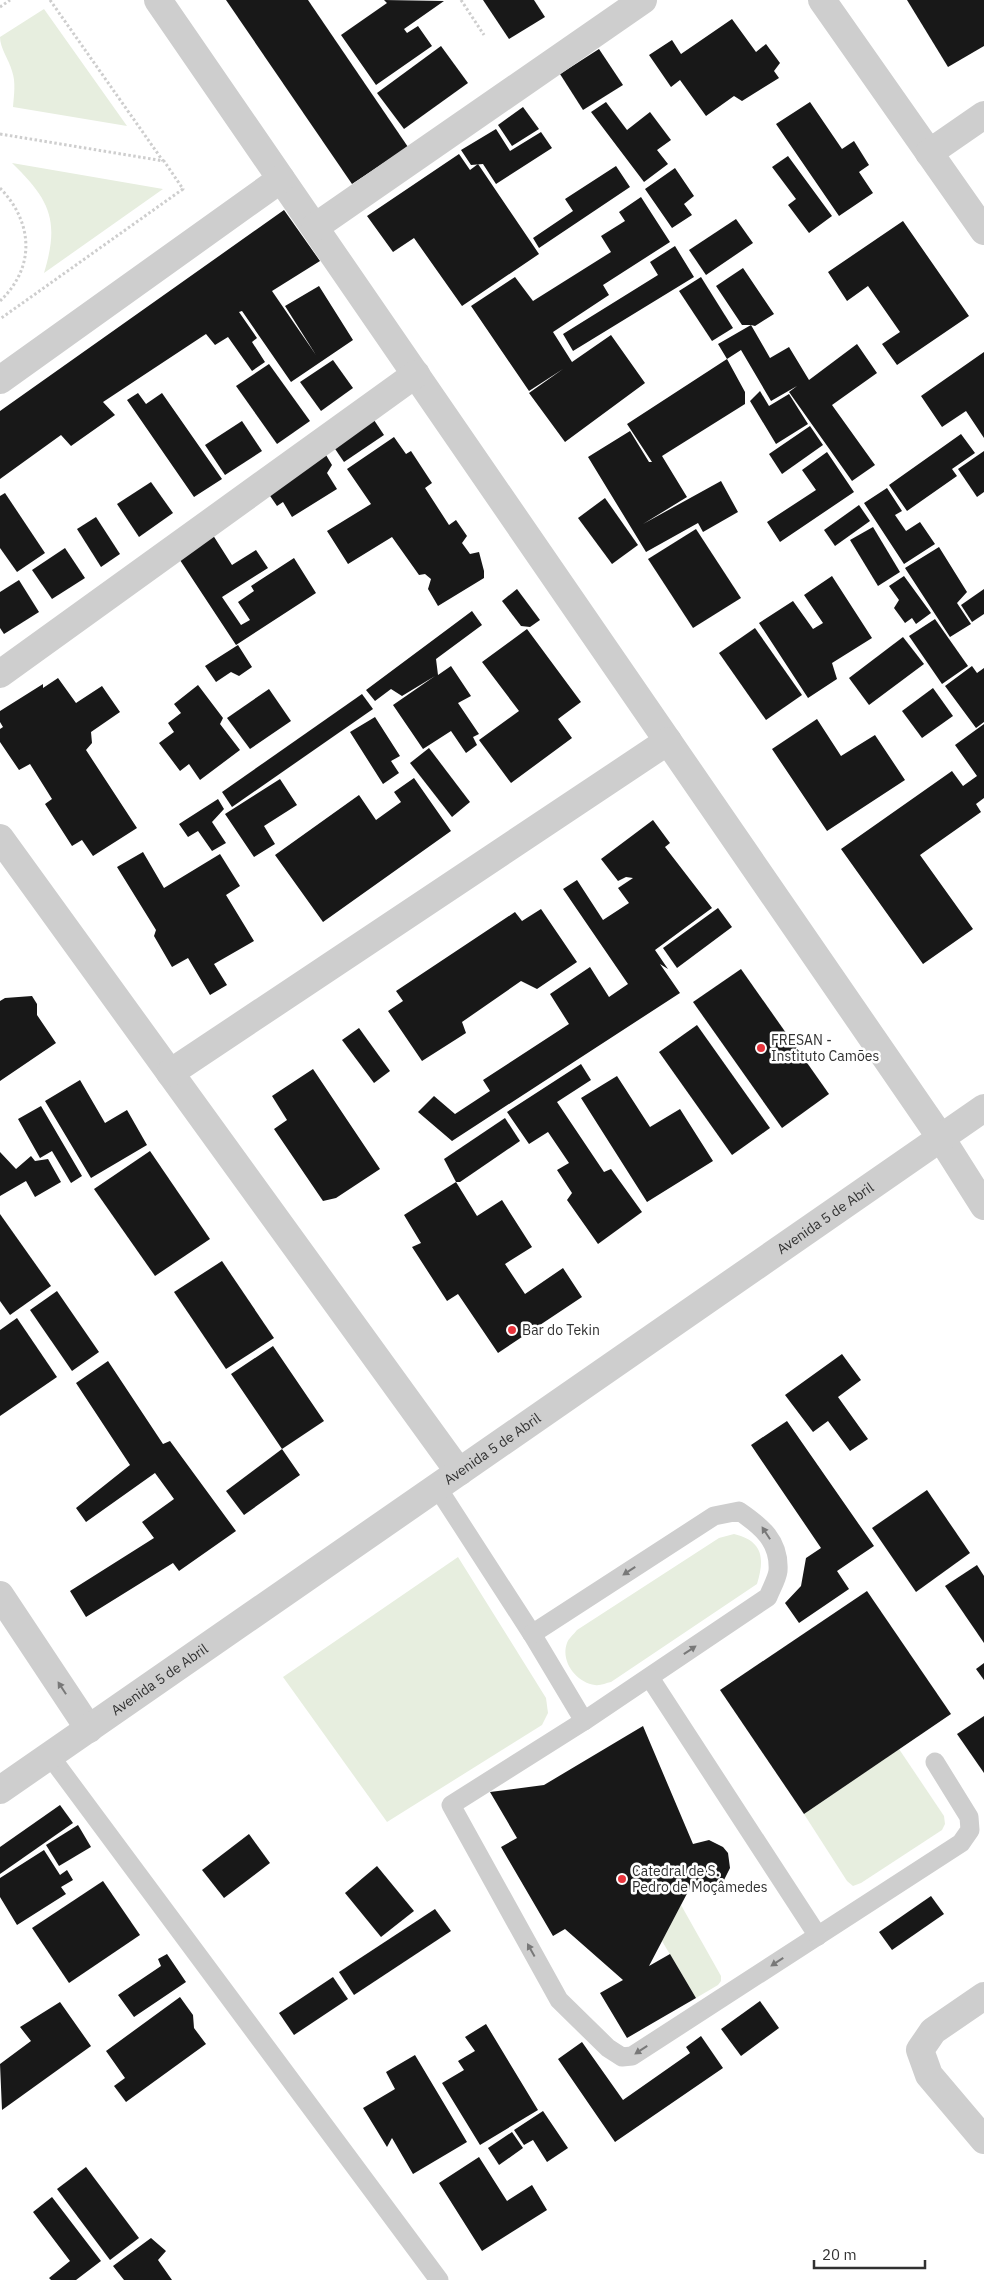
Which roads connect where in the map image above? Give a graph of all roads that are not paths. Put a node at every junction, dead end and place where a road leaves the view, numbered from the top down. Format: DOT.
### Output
graph roads {
  1 [pos="158,0"];
  2 [pos="642,0"];
  3 [pos="821,2"];
  4 [pos="984,115"];
  5 [pos="928,153"];
  6 [pos="281,179"];
  7 [pos="315,227"];
  8 [pos="984,231"];
  9 [pos="416,374"];
  10 [pos="0,380"];
  11 [pos="0,674"];
  12 [pos="668,741"];
  13 [pos="0,838"];
  14 [pos="170,1073"];
  15 [pos="984,1108"];
  16 [pos="940,1138"];
  17 [pos="984,1206"];
  18 [pos="448,1479"];
  19 [pos="0,1595"];
  20 [pos="532,1634"];
  21 [pos="650,1678"];
  22 [pos="584,1721"];
  23 [pos="89,1729"];
  24 [pos="50,1756"];
  25 [pos="935,1762"];
  26 [pos="0,1790"];
  27 [pos="818,1936"];
  28 [pos="984,1996"];
  29 [pos="984,2140"];
  30 [pos="439,2280"];
  1 -- 6 [label="street"];
  2 -- 7 [label="street"];
  3 -- 5 [label="street"];
  4 -- 5 [label="street"];
  5 -- 8 [label="street"];
  6 -- 7 [label="street"];
  6 -- 10 [label="street"];
  7 -- 9 [label="street"];
  9 -- 11 [label="street"];
  9 -- 12 [label="street"];
  12 -- 14 [label="street"];
  12 -- 16 [label="street"];
  13 -- 14 [label="street"];
  14 -- 18 [label="street"];
  15 -- 16 [label="street, Avenida 5 de Abril"];
  16 -- 17 [label="street"];
  16 -- 18 [label="street, Avenida 5 de Abril"];
  18 -- 20 [label="lane"];
  18 -- 23 [label="street, Avenida 5 de Abril"];
  23 -- 19 [label="street, one-way"];
  21 -- 20 [label="lane, one-way"];
  20 -- 22 [label="lane"];
  21 -- 22 [label="lane"];
  21 -- 27 [label="lane"];
  27 -- 22 [label="lane, one-way"];
  23 -- 24 [label="street, Avenida 5 de Abril"];
  24 -- 26 [label="street, Avenida 5 de Abril"];
  24 -- 30 [label="lane"];
  25 -- 27 [label="lane"];
  28 -- 29 [label="street"];
}
